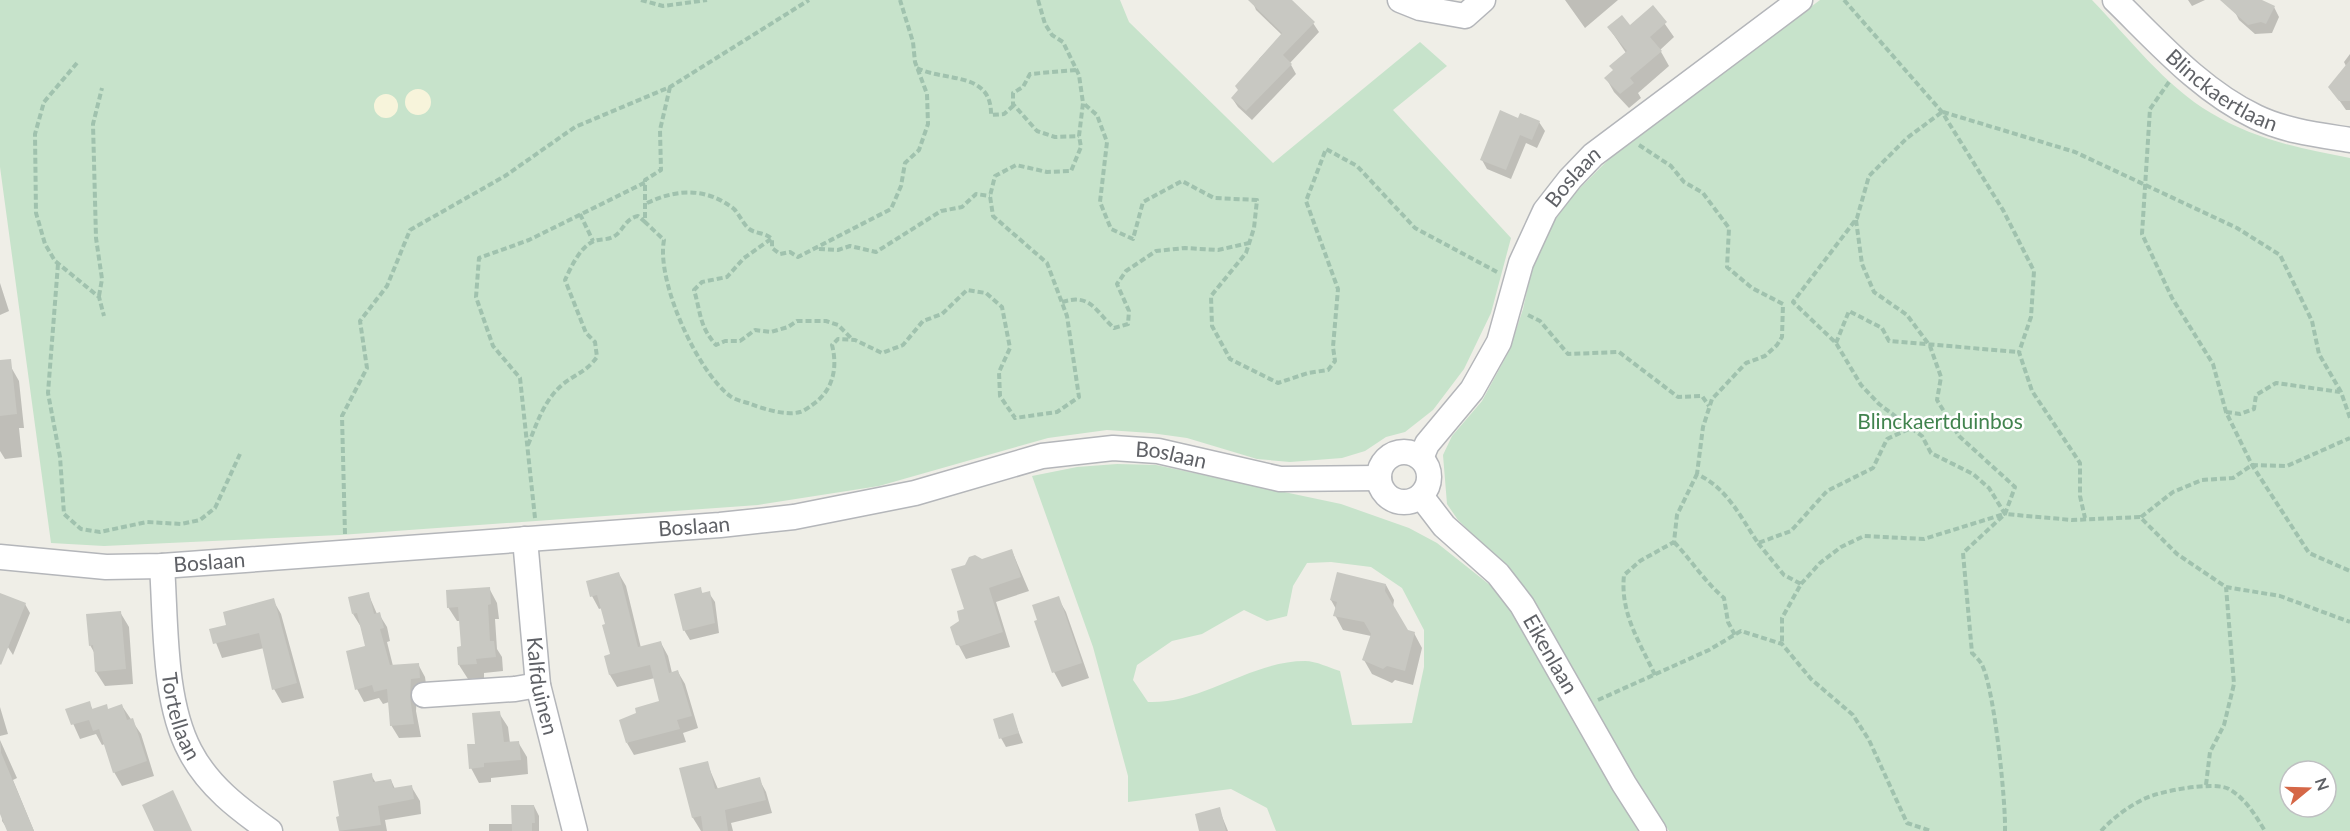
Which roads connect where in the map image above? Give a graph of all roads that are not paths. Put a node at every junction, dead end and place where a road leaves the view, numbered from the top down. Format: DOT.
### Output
graph roads {
  1 [pos="1400,0"];
  2 [pos="1483,0"];
  3 [pos="1800,0"];
  4 [pos="2115,0"];
  5 [pos="2350,140"];
  6 [pos="1421,458"];
  7 [pos="1379,478"];
  8 [pos="1421,496"];
  9 [pos="535,538"];
  10 [pos="0,557"];
  11 [pos="162,566"];
  12 [pos="538,685"];
  13 [pos="424,695"];
  14 [pos="270,831"];
  15 [pos="575,831"];
  16 [pos="1654,831"];
  1 -- 2 [label="street"];
  3 -- 6 [label="street, Boslaan"];
  4 -- 5 [label="street, Blinckaertlaan"];
  6 -- 7 [label="street"];
  6 -- 8 [label="street"];
  7 -- 8 [label="street"];
  7 -- 9 [label="street, Boslaan"];
  8 -- 16 [label="street, Eikenlaan"];
  9 -- 11 [label="street, Boslaan"];
  9 -- 12 [label="street, Kalfduinen"];
  10 -- 11 [label="street, Boslaan"];
  11 -- 14 [label="street, Tortellaan"];
  12 -- 13 [label="street"];
  12 -- 15 [label="street, Kalfduinen"];
}
